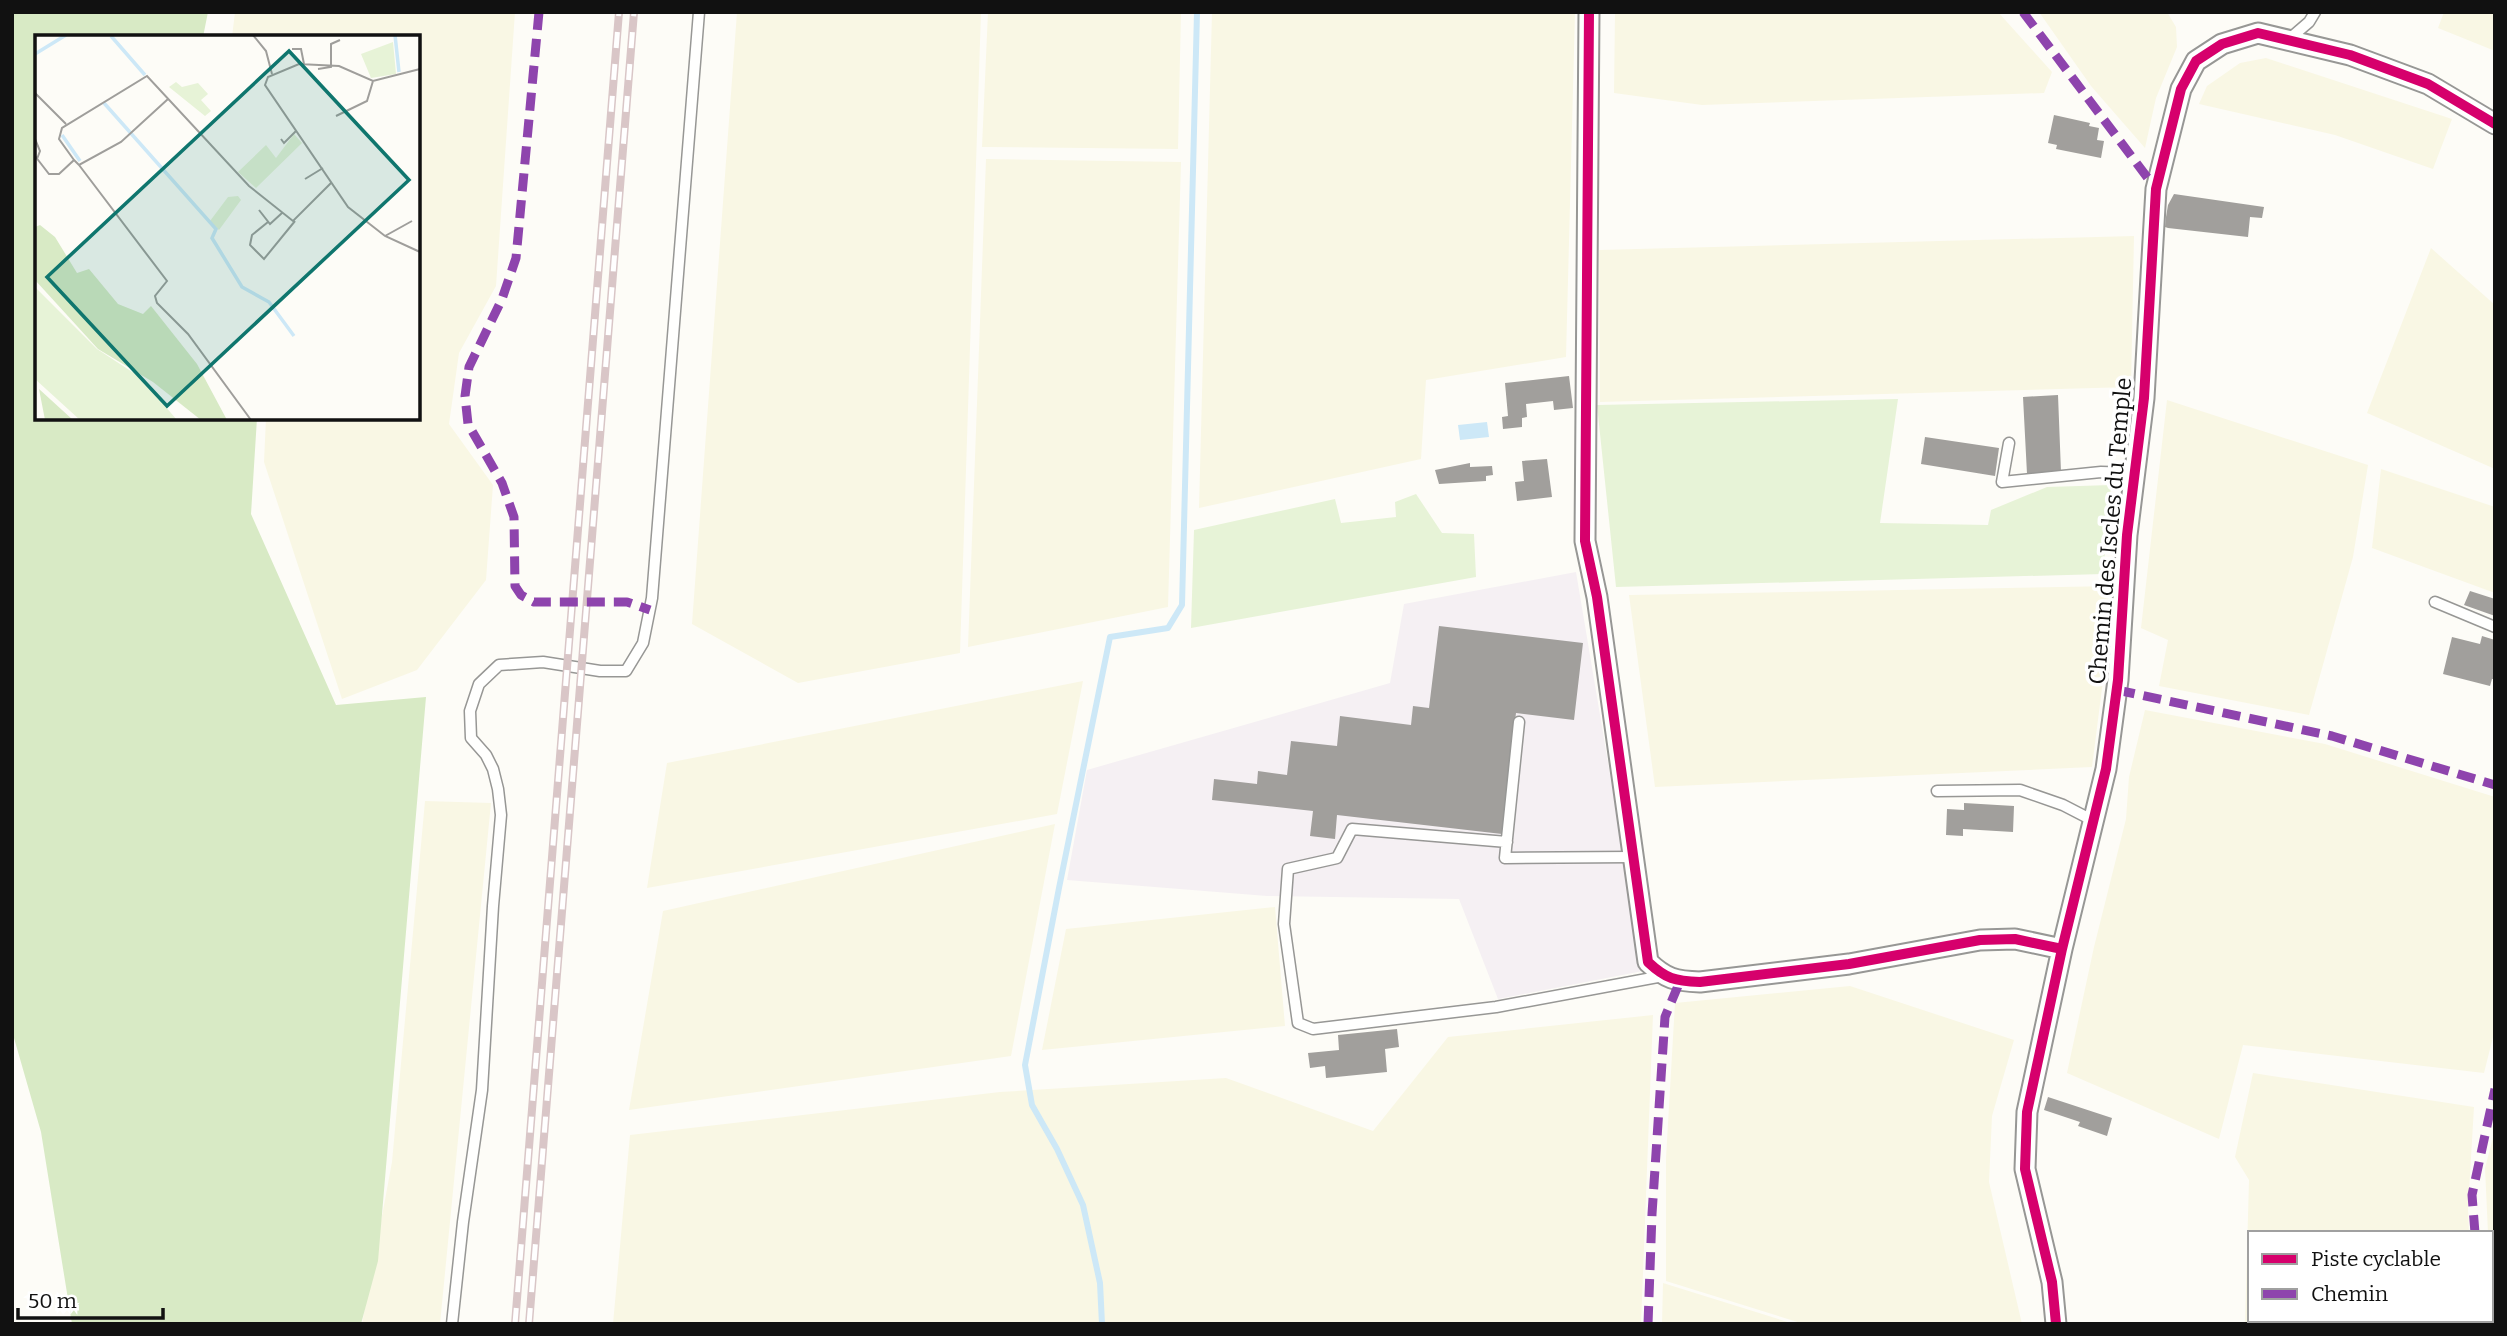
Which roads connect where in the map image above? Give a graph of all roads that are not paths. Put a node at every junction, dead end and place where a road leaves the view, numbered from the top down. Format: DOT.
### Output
graph roads {
  1 [pos="699,12"];
  2 [pos="1589,12"];
  3 [pos="2315,12"];
  4 [pos="2287,40"];
  5 [pos="2495,124"];
  6 [pos="2009,443"];
  7 [pos="2134,473"];
  8 [pos="2435,601"];
  9 [pos="2495,627"];
  10 [pos="1519,722"];
  11 [pos="1937,791"];
  12 [pos="2094,821"];
  13 [pos="1507,842"];
  14 [pos="1632,858"];
  15 [pos="2062,949"];
  16 [pos="1663,976"];
  17 [pos="452,1324"];
  18 [pos="2056,1324"];
  1 -- 17 [label="lane"];
  2 -- 14 [label="street"];
  3 -- 4 [label="lane"];
  4 -- 5 [label="street, Chemin des Iscles du Temple"];
  4 -- 7 [label="street, Chemin des Iscles du Temple"];
  6 -- 7 [label="lane"];
  7 -- 12 [label="street, Chemin des Iscles du Temple"];
  8 -- 9 [label="lane"];
  10 -- 13 [label="lane"];
  11 -- 12 [label="lane"];
  12 -- 15 [label="street, Chemin des Iscles du Temple"];
  13 -- 14 [label="lane"];
  13 -- 16 [label="lane"];
  14 -- 16 [label="street"];
  15 -- 16 [label="street"];
  15 -- 18 [label="street, Chemin des Iscles du Temple"];
}
